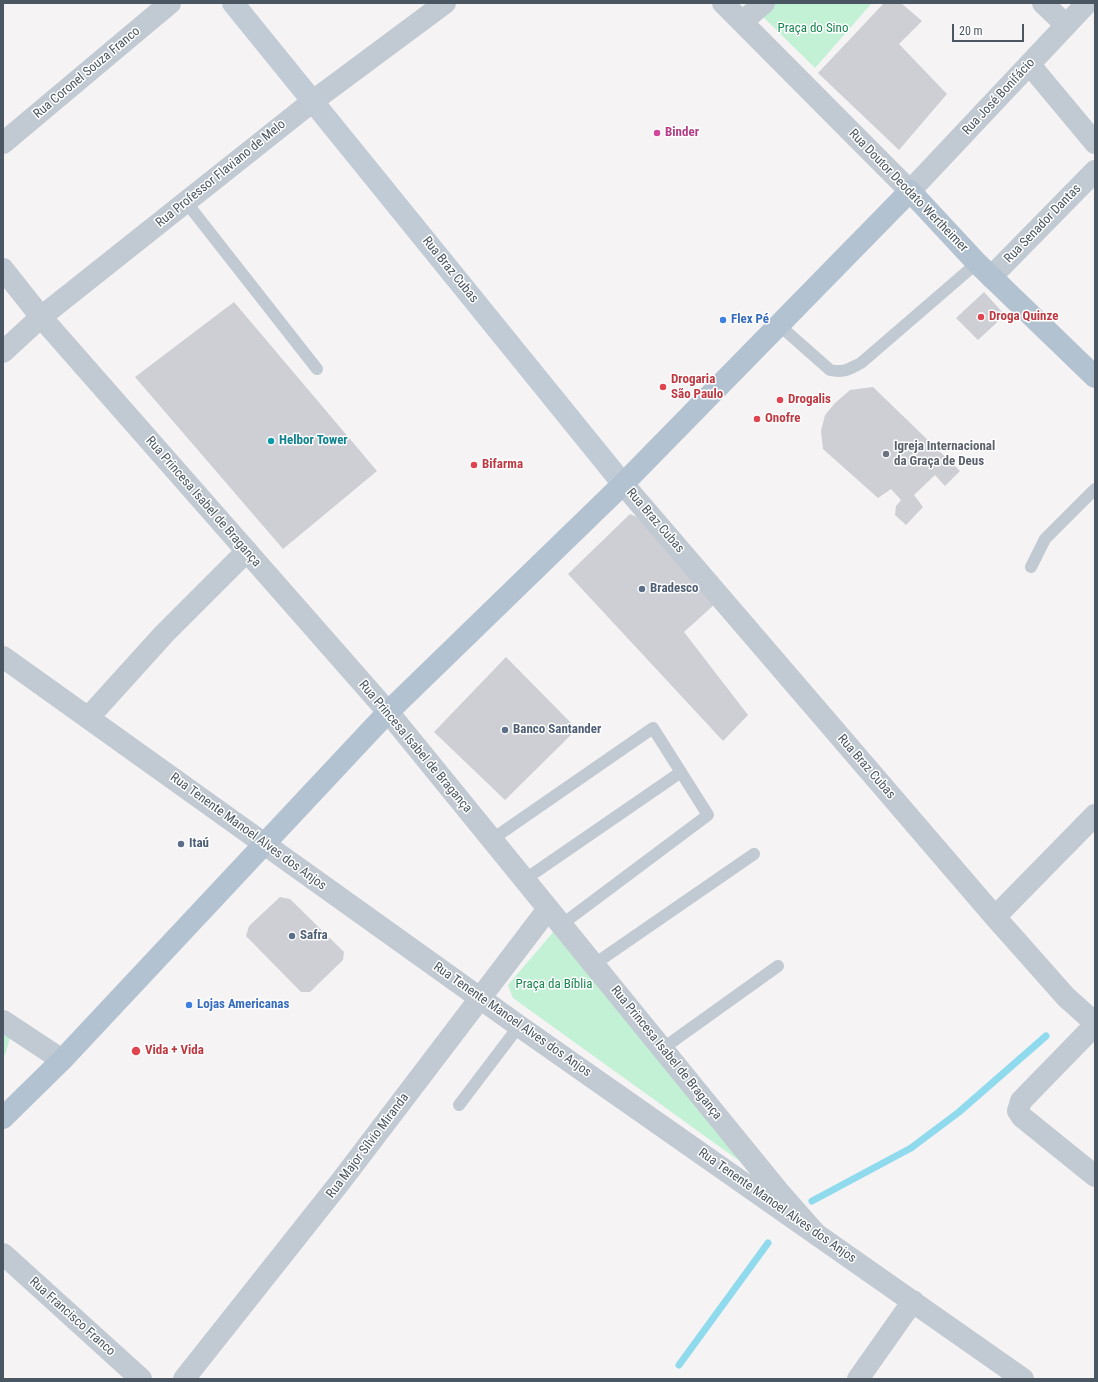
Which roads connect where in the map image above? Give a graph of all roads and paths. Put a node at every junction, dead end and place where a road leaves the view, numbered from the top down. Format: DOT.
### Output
graph roads {
  1 [pos="170,3"];
  2 [pos="233,3"];
  3 [pos="445,3"];
  4 [pos="723,3"];
  5 [pos="764,3"];
  6 [pos="1043,3"];
  7 [pos="1087,3"];
  8 [pos="742,22"];
  9 [pos="1066,25"];
  10 [pos="1030,65"];
  11 [pos="313,101"];
  12 [pos="3,143"];
  13 [pos="1095,143"];
  14 [pos="1095,171"];
  15 [pos="910,191"];
  16 [pos="186,202"];
  17 [pos="3,269"];
  18 [pos="984,270"];
  19 [pos="41,317"];
  20 [pos="779,325"];
  21 [pos="3,352"];
  22 [pos="317,369"];
  23 [pos="1095,377"];
  24 [pos="623,484"];
  25 [pos="1095,489"];
  26 [pos="247,551"];
  27 [pos="1031,567"];
  28 [pos="3,657"];
  29 [pos="388,712"];
  30 [pos="88,718"];
  31 [pos="681,772"];
  32 [pos="1095,815"];
  33 [pos="492,840"];
  34 [pos="266,844"];
  35 [pos="754,854"];
  36 [pos="524,880"];
  37 [pos="995,916"];
  38 [pos="554,917"];
  39 [pos="593,965"];
  40 [pos="778,966"];
  41 [pos="480,998"];
  42 [pos="3,1021"];
  43 [pos="1095,1024"];
  44 [pos="519,1026"];
  45 [pos="662,1048"];
  46 [pos="62,1060"];
  47 [pos="459,1105"];
  48 [pos="3,1118"];
  49 [pos="1095,1176"];
  50 [pos="774,1196"];
  51 [pos="816,1234"];
  52 [pos="3,1254"];
  53 [pos="913,1301"];
  54 [pos="141,1379"];
  55 [pos="184,1379"];
  56 [pos="858,1379"];
  57 [pos="1023,1379"];
  1 -- 12 [label="street, Rua Coronel Souza Franco"];
  2 -- 11 [label="main road, Rua Braz Cubas"];
  3 -- 11 [label="street, Rua Professor Flaviano de Melo"];
  4 -- 8 [label="street, Rua Doutor Deodato Wertheimer"];
  5 -- 8 [label="street"];
  6 -- 9 [label="street"];
  7 -- 9 [label="street, Rua José Bonifácio"];
  8 -- 15 [label="street, Rua Doutor Deodato Wertheimer"];
  9 -- 10 [label="street, Rua José Bonifácio"];
  10 -- 13 [label="street"];
  10 -- 15 [label="street, Rua José Bonifácio"];
  11 -- 16 [label="street, Rua Professor Flaviano de Melo"];
  11 -- 24 [label="main road, Rua Braz Cubas"];
  14 -- 18 [label="street, Rua Senador Dantas"];
  15 -- 18 [label="main road, Rua Doutor Deodato Wertheimer"];
  15 -- 20 [label="main road"];
  16 -- 19 [label="street, Rua Professor Flaviano de Melo"];
  16 -- 22 [label="lane"];
  17 -- 19 [label="street, Rua Princesa Isabel de Bragança"];
  18 -- 20 [label="lane"];
  18 -- 23 [label="main road, Rua Doutor Deodato Wertheimer"];
  19 -- 21 [label="street, Rua Professor Flaviano de Melo"];
  19 -- 26 [label="street, Rua Princesa Isabel de Bragança"];
  20 -- 24 [label="main road"];
  24 -- 29 [label="main road"];
  24 -- 37 [label="street, Rua Braz Cubas"];
  25 -- 27 [label="lane"];
  26 -- 29 [label="street, Rua Princesa Isabel de Bragança"];
  26 -- 30 [label="street"];
  28 -- 30 [label="street, Rua Tenente Manoel Alves dos Anjos"];
  29 -- 33 [label="street, Rua Princesa Isabel de Bragança"];
  29 -- 34 [label="main road"];
  30 -- 34 [label="street, Rua Tenente Manoel Alves dos Anjos"];
  31 -- 33 [label="lane"];
  31 -- 36 [label="lane"];
  31 -- 38 [label="lane"];
  32 -- 37 [label="street"];
  33 -- 36 [label="street, Rua Princesa Isabel de Bragança"];
  34 -- 41 [label="street, Rua Tenente Manoel Alves dos Anjos"];
  34 -- 46 [label="main road"];
  35 -- 39 [label="lane"];
  36 -- 38 [label="street, Rua Princesa Isabel de Bragança"];
  37 -- 43 [label="street, Rua Braz Cubas"];
  38 -- 39 [label="street, Rua Princesa Isabel de Bragança"];
  38 -- 41 [label="street, Rua Major Sílvio Miranda"];
  39 -- 45 [label="street, Rua Princesa Isabel de Bragança"];
  40 -- 45 [label="lane"];
  41 -- 44 [label="street, Rua Tenente Manoel Alves dos Anjos"];
  41 -- 55 [label="street, Rua Major Sílvio Miranda"];
  42 -- 46 [label="street"];
  43 -- 49 [label="street"];
  44 -- 47 [label="lane"];
  44 -- 50 [label="street, Rua Tenente Manoel Alves dos Anjos"];
  45 -- 50 [label="street, Rua Princesa Isabel de Bragança"];
  46 -- 48 [label="main road"];
  50 -- 51 [label="street, Rua Princesa Isabel de Bragança"];
  51 -- 53 [label="street, Rua Tenente Manoel Alves dos Anjos"];
  52 -- 54 [label="street, Rua Francisco Franco"];
  53 -- 56 [label="street"];
  53 -- 57 [label="street, Rua Tenente Manoel Alves dos Anjos"];
}
